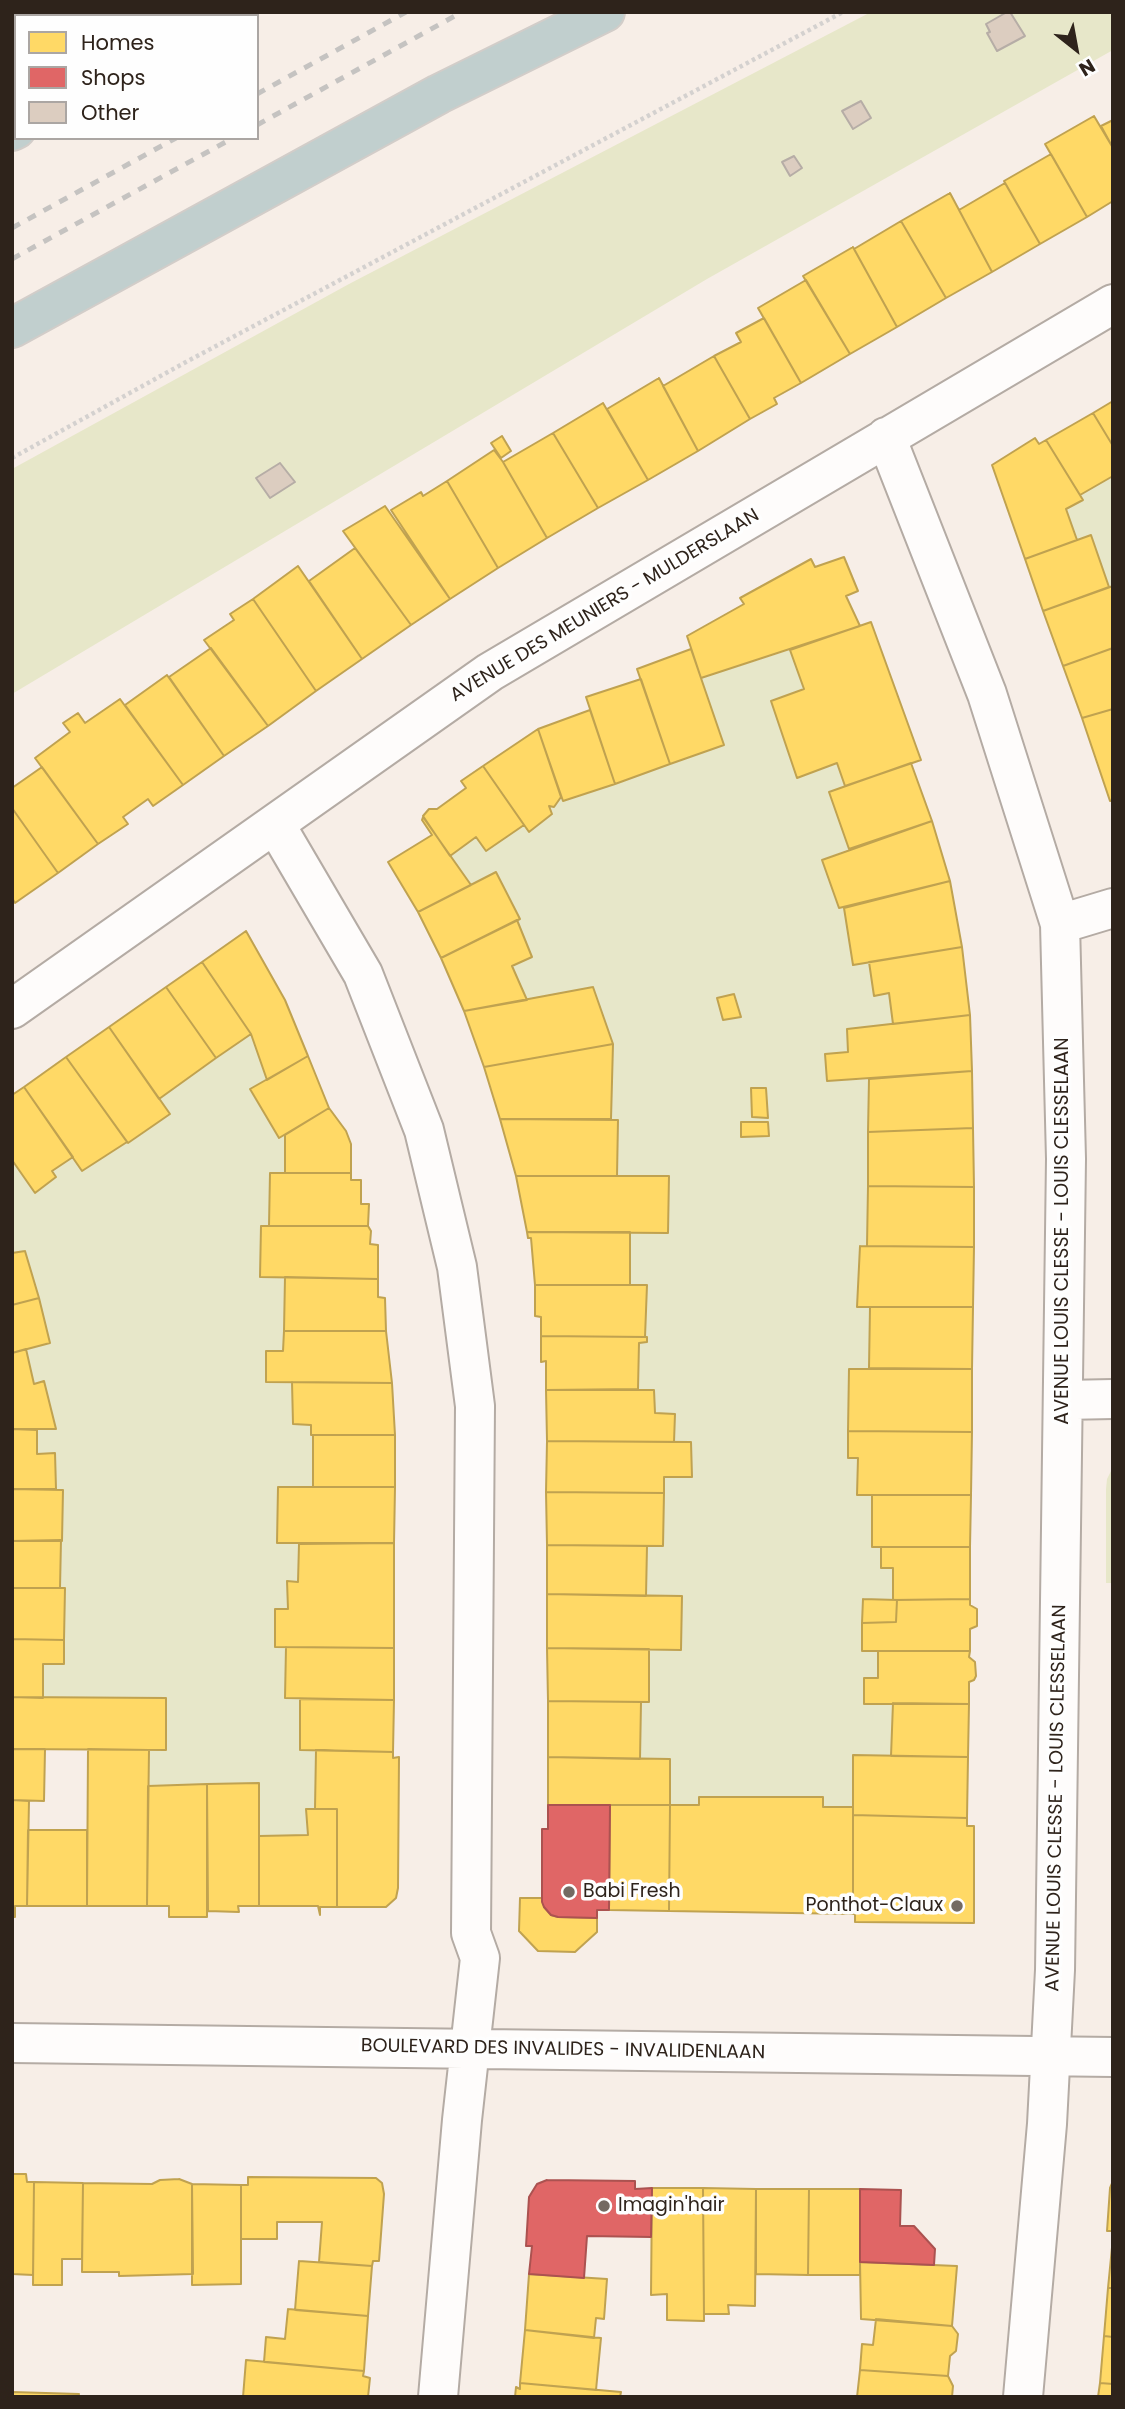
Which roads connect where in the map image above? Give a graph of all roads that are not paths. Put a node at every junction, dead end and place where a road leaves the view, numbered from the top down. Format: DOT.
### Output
graph roads {
  1 [pos="605,12"];
  2 [pos="1113,304"];
  3 [pos="12,328"];
  4 [pos="886,437"];
  5 [pos="275,824"];
  6 [pos="1113,908"];
  7 [pos="1060,924"];
  8 [pos="12,1009"];
  9 [pos="1113,1399"];
  10 [pos="1064,1400"];
  11 [pos="12,2043"];
  12 [pos="470,2048"];
  13 [pos="1050,2056"];
  14 [pos="1113,2057"];
  15 [pos="438,2397"];
  16 [pos="1023,2397"];
  1 -- 3 [label="highway"];
  2 -- 4 [label="street, AVENUE DES MEUNIERS - MULDERSLAAN"];
  4 -- 5 [label="street, AVENUE DES MEUNIERS - MULDERSLAAN"];
  4 -- 7 [label="street, AVENUE LOUIS CLESSE - LOUIS CLESSELAAN"];
  5 -- 8 [label="street, AVENUE DES MEUNIERS - MULDERSLAAN"];
  5 -- 12 [label="street"];
  6 -- 7 [label="street"];
  7 -- 10 [label="street, AVENUE LOUIS CLESSE - LOUIS CLESSELAAN"];
  9 -- 10 [label="street"];
  10 -- 13 [label="street, AVENUE LOUIS CLESSE - LOUIS CLESSELAAN"];
  11 -- 12 [label="street, BOULEVARD DES INVALIDES - INVALIDENLAAN"];
  12 -- 13 [label="street, BOULEVARD DES INVALIDES - INVALIDENLAAN"];
  12 -- 15 [label="street"];
  13 -- 14 [label="street, BOULEVARD DES INVALIDES - INVALIDENLAAN"];
  13 -- 16 [label="street, AVENUE LOUIS CLESSE - LOUIS CLESSELAAN"];
}
